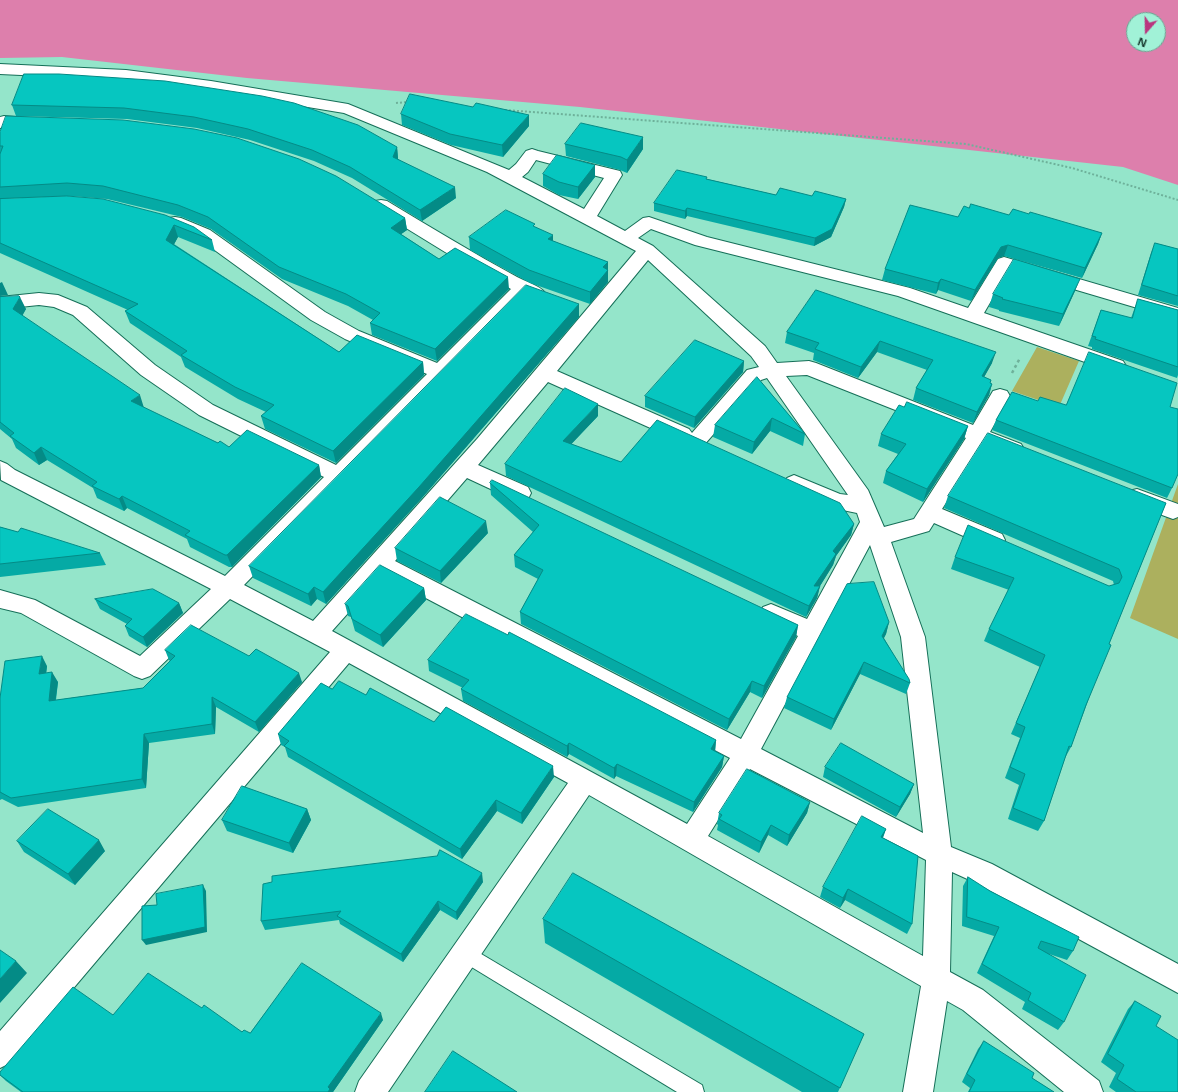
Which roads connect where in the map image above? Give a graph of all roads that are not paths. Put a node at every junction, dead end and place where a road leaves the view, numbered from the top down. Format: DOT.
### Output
graph roads {
  1 [pos="0,69"];
  2 [pos="50,122"];
  3 [pos="0,123"];
  4 [pos="511,177"];
  5 [pos="365,195"];
  6 [pos="161,218"];
  7 [pos="588,218"];
  8 [pos="625,239"];
  9 [pos="647,250"];
  10 [pos="522,288"];
  11 [pos="551,299"];
  12 [pos="0,303"];
  13 [pos="1178,314"];
  14 [pos="973,316"];
  15 [pos="771,370"];
  16 [pos="440,372"];
  17 [pos="1134,372"];
  18 [pos="544,373"];
  19 [pos="1000,396"];
  20 [pos="978,435"];
  21 [pos="697,440"];
  22 [pos="718,450"];
  23 [pos="1028,454"];
  24 [pos="465,468"];
  25 [pos="0,469"];
  26 [pos="337,474"];
  27 [pos="774,474"];
  28 [pos="1123,491"];
  29 [pos="537,502"];
  30 [pos="1173,511"];
  31 [pos="929,512"];
  32 [pos="871,522"];
  33 [pos="1009,547"];
  34 [pos="380,564"];
  35 [pos="228,587"];
  36 [pos="0,599"];
  37 [pos="754,604"];
  38 [pos="812,632"];
  39 [pos="316,633"];
  40 [pos="347,649"];
  41 [pos="746,752"];
  42 [pos="585,780"];
  43 [pos="692,841"];
  44 [pos="940,854"];
  45 [pos="466,954"];
  46 [pos="936,979"];
  47 [pos="1178,979"];
  48 [pos="0,1053"];
  49 [pos="370,1092"];
  50 [pos="695,1092"];
  51 [pos="918,1092"];
  52 [pos="1088,1092"];
  1 -- 4 [label="street"];
  2 -- 3 [label="street"];
  4 -- 7 [label="street"];
  4 -- 7 [label="street"];
  5 -- 10 [label="street"];
  6 -- 16 [label="street"];
  7 -- 8 [label="street"];
  8 -- 9 [label="street"];
  8 -- 14 [label="street"];
  9 -- 15 [label="street"];
  9 -- 18 [label="street"];
  10 -- 11 [label="street"];
  10 -- 16 [label="street"];
  12 -- 26 [label="street"];
  13 -- 14 [label="street"];
  14 -- 17 [label="street"];
  15 -- 20 [label="street"];
  15 -- 21 [label="street"];
  15 -- 32 [label="street"];
  16 -- 26 [label="street"];
  18 -- 21 [label="street"];
  18 -- 24 [label="street"];
  19 -- 20 [label="street"];
  20 -- 23 [label="street"];
  20 -- 31 [label="street"];
  21 -- 22 [label="street"];
  24 -- 29 [label="street"];
  24 -- 34 [label="street"];
  25 -- 35 [label="street"];
  26 -- 35 [label="street"];
  27 -- 32 [label="street"];
  28 -- 30 [label="street"];
  31 -- 32 [label="street"];
  31 -- 33 [label="street"];
  32 -- 38 [label="street"];
  32 -- 44 [label="street"];
  34 -- 39 [label="street"];
  34 -- 41 [label="street"];
  35 -- 36 [label="street"];
  35 -- 39 [label="street"];
  37 -- 38 [label="street"];
  38 -- 41 [label="street"];
  39 -- 40 [label="street"];
  40 -- 42 [label="street"];
  40 -- 48 [label="street"];
  41 -- 43 [label="street"];
  41 -- 44 [label="street"];
  42 -- 43 [label="street"];
  42 -- 45 [label="street"];
  43 -- 46 [label="street"];
  44 -- 46 [label="street"];
  44 -- 47 [label="street"];
  45 -- 49 [label="street"];
  45 -- 50 [label="lane"];
  46 -- 51 [label="street"];
  46 -- 52 [label="street"];
}
